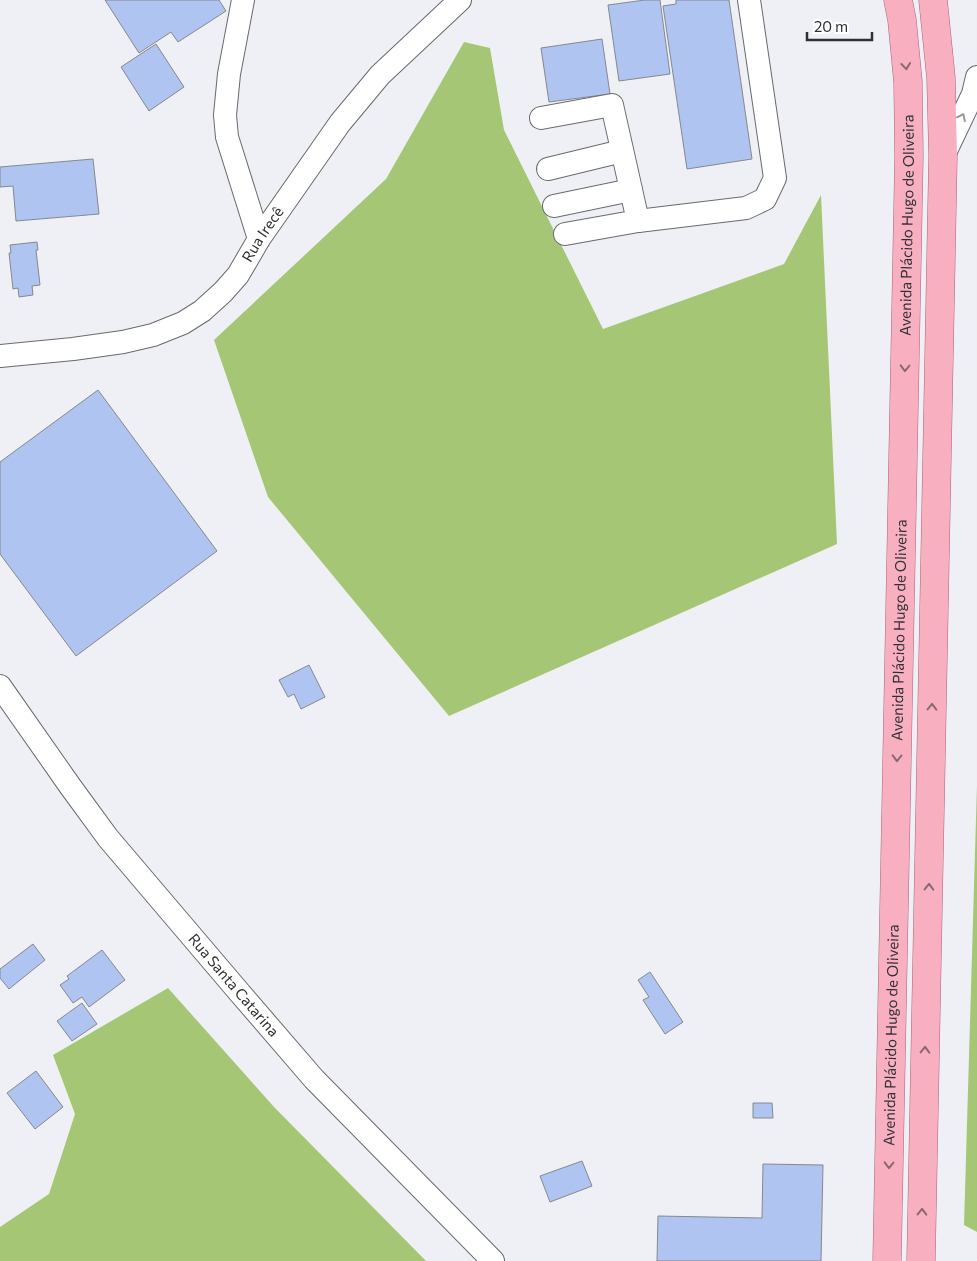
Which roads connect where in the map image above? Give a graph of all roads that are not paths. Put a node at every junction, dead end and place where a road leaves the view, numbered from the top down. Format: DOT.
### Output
graph roads {
  1 [pos="243,0"];
  2 [pos="460,0"];
  3 [pos="749,0"];
  4 [pos="898,0"];
  5 [pos="933,0"];
  6 [pos="977,77"];
  7 [pos="541,118"];
  8 [pos="622,152"];
  9 [pos="943,156"];
  10 [pos="548,169"];
  11 [pos="631,190"];
  12 [pos="554,206"];
  13 [pos="638,221"];
  14 [pos="565,234"];
  15 [pos="259,239"];
  16 [pos="0,356"];
  17 [pos="0,686"];
  18 [pos="493,1261"];
  19 [pos="887,1261"];
  20 [pos="921,1261"];
  1 -- 15 [label="street"];
  2 -- 15 [label="street, Rua Irecê"];
  3 -- 13 [label="street"];
  4 -- 19 [label="main road, Avenida Plácido Hugo de Oliveira, one-way"];
  5 -- 9 [label="main road"];
  9 -- 6 [label="street, one-way"];
  7 -- 8 [label="street"];
  8 -- 10 [label="street"];
  8 -- 11 [label="street"];
  20 -- 9 [label="main road, one-way"];
  11 -- 12 [label="street"];
  11 -- 13 [label="street"];
  13 -- 14 [label="street"];
  15 -- 16 [label="street, Rua Irecê"];
  17 -- 18 [label="street, Rua Santa Catarina"];
}
